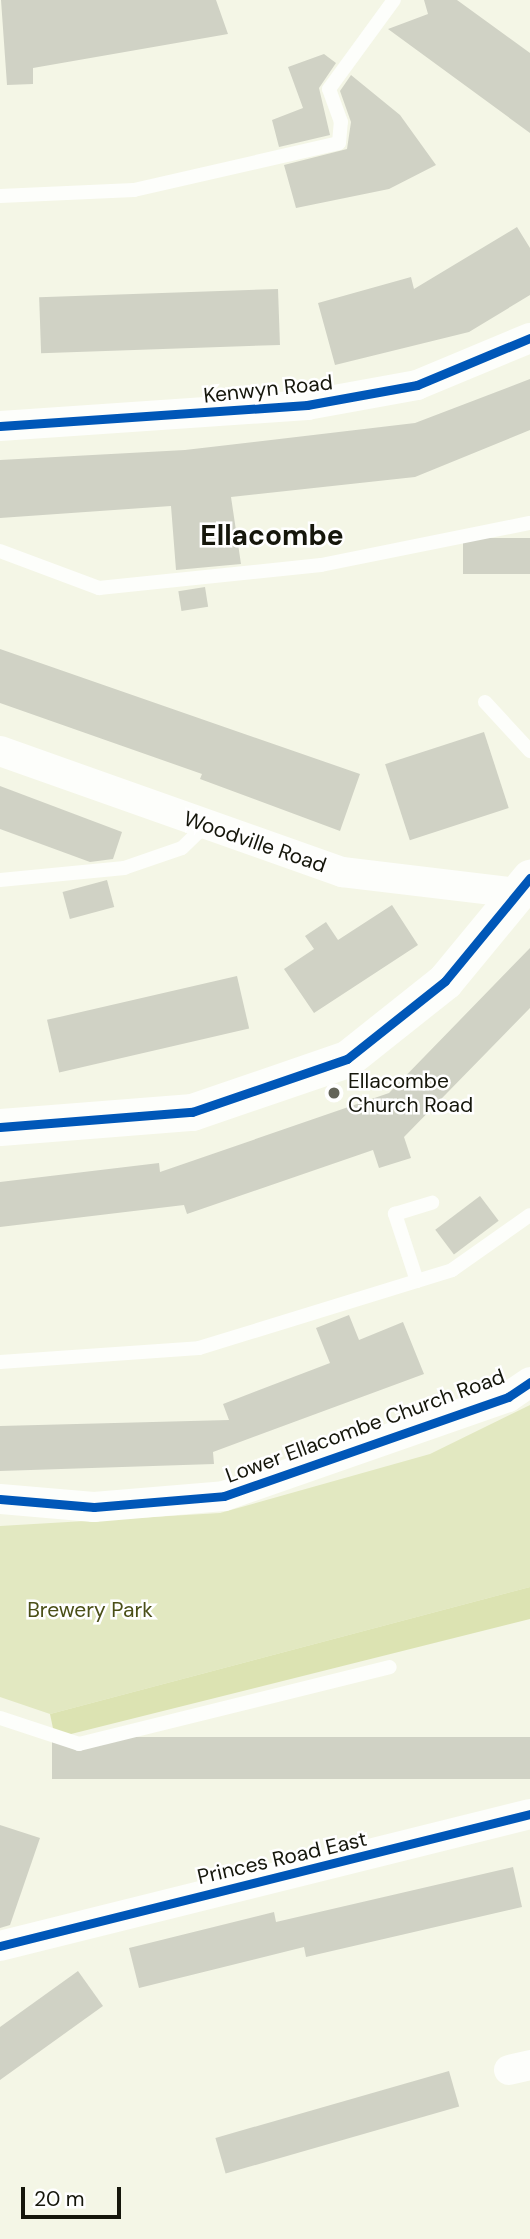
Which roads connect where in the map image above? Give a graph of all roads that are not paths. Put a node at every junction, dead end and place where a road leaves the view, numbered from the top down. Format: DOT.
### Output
graph roads {
  1 [pos="394,0"];
  2 [pos="0,196"];
  3 [pos="530,338"];
  4 [pos="0,426"];
  5 [pos="530,523"];
  6 [pos="0,551"];
  7 [pos="485,702"];
  8 [pos="0,751"];
  9 [pos="530,751"];
  10 [pos="206,825"];
  11 [pos="0,880"];
  12 [pos="524,886"];
  13 [pos="0,1127"];
  14 [pos="432,1203"];
  15 [pos="530,1214"];
  16 [pos="417,1280"];
  17 [pos="0,1362"];
  18 [pos="530,1382"];
  19 [pos="0,1499"];
  20 [pos="390,1667"];
  21 [pos="0,1718"];
  22 [pos="530,1814"];
  23 [pos="0,1946"];
  1 -- 2 [label="lane"];
  3 -- 4 [label="street, Kenwyn Road"];
  5 -- 6 [label="lane"];
  7 -- 9 [label="lane"];
  8 -- 10 [label="street, Woodville Road"];
  10 -- 11 [label="lane"];
  10 -- 12 [label="street, Woodville Road"];
  12 -- 13 [label="street"];
  14 -- 16 [label="lane"];
  15 -- 16 [label="lane"];
  16 -- 17 [label="lane"];
  18 -- 19 [label="street, Lower Ellacombe Church Road"];
  20 -- 21 [label="lane"];
  22 -- 23 [label="street, Princes Road East"];
}
